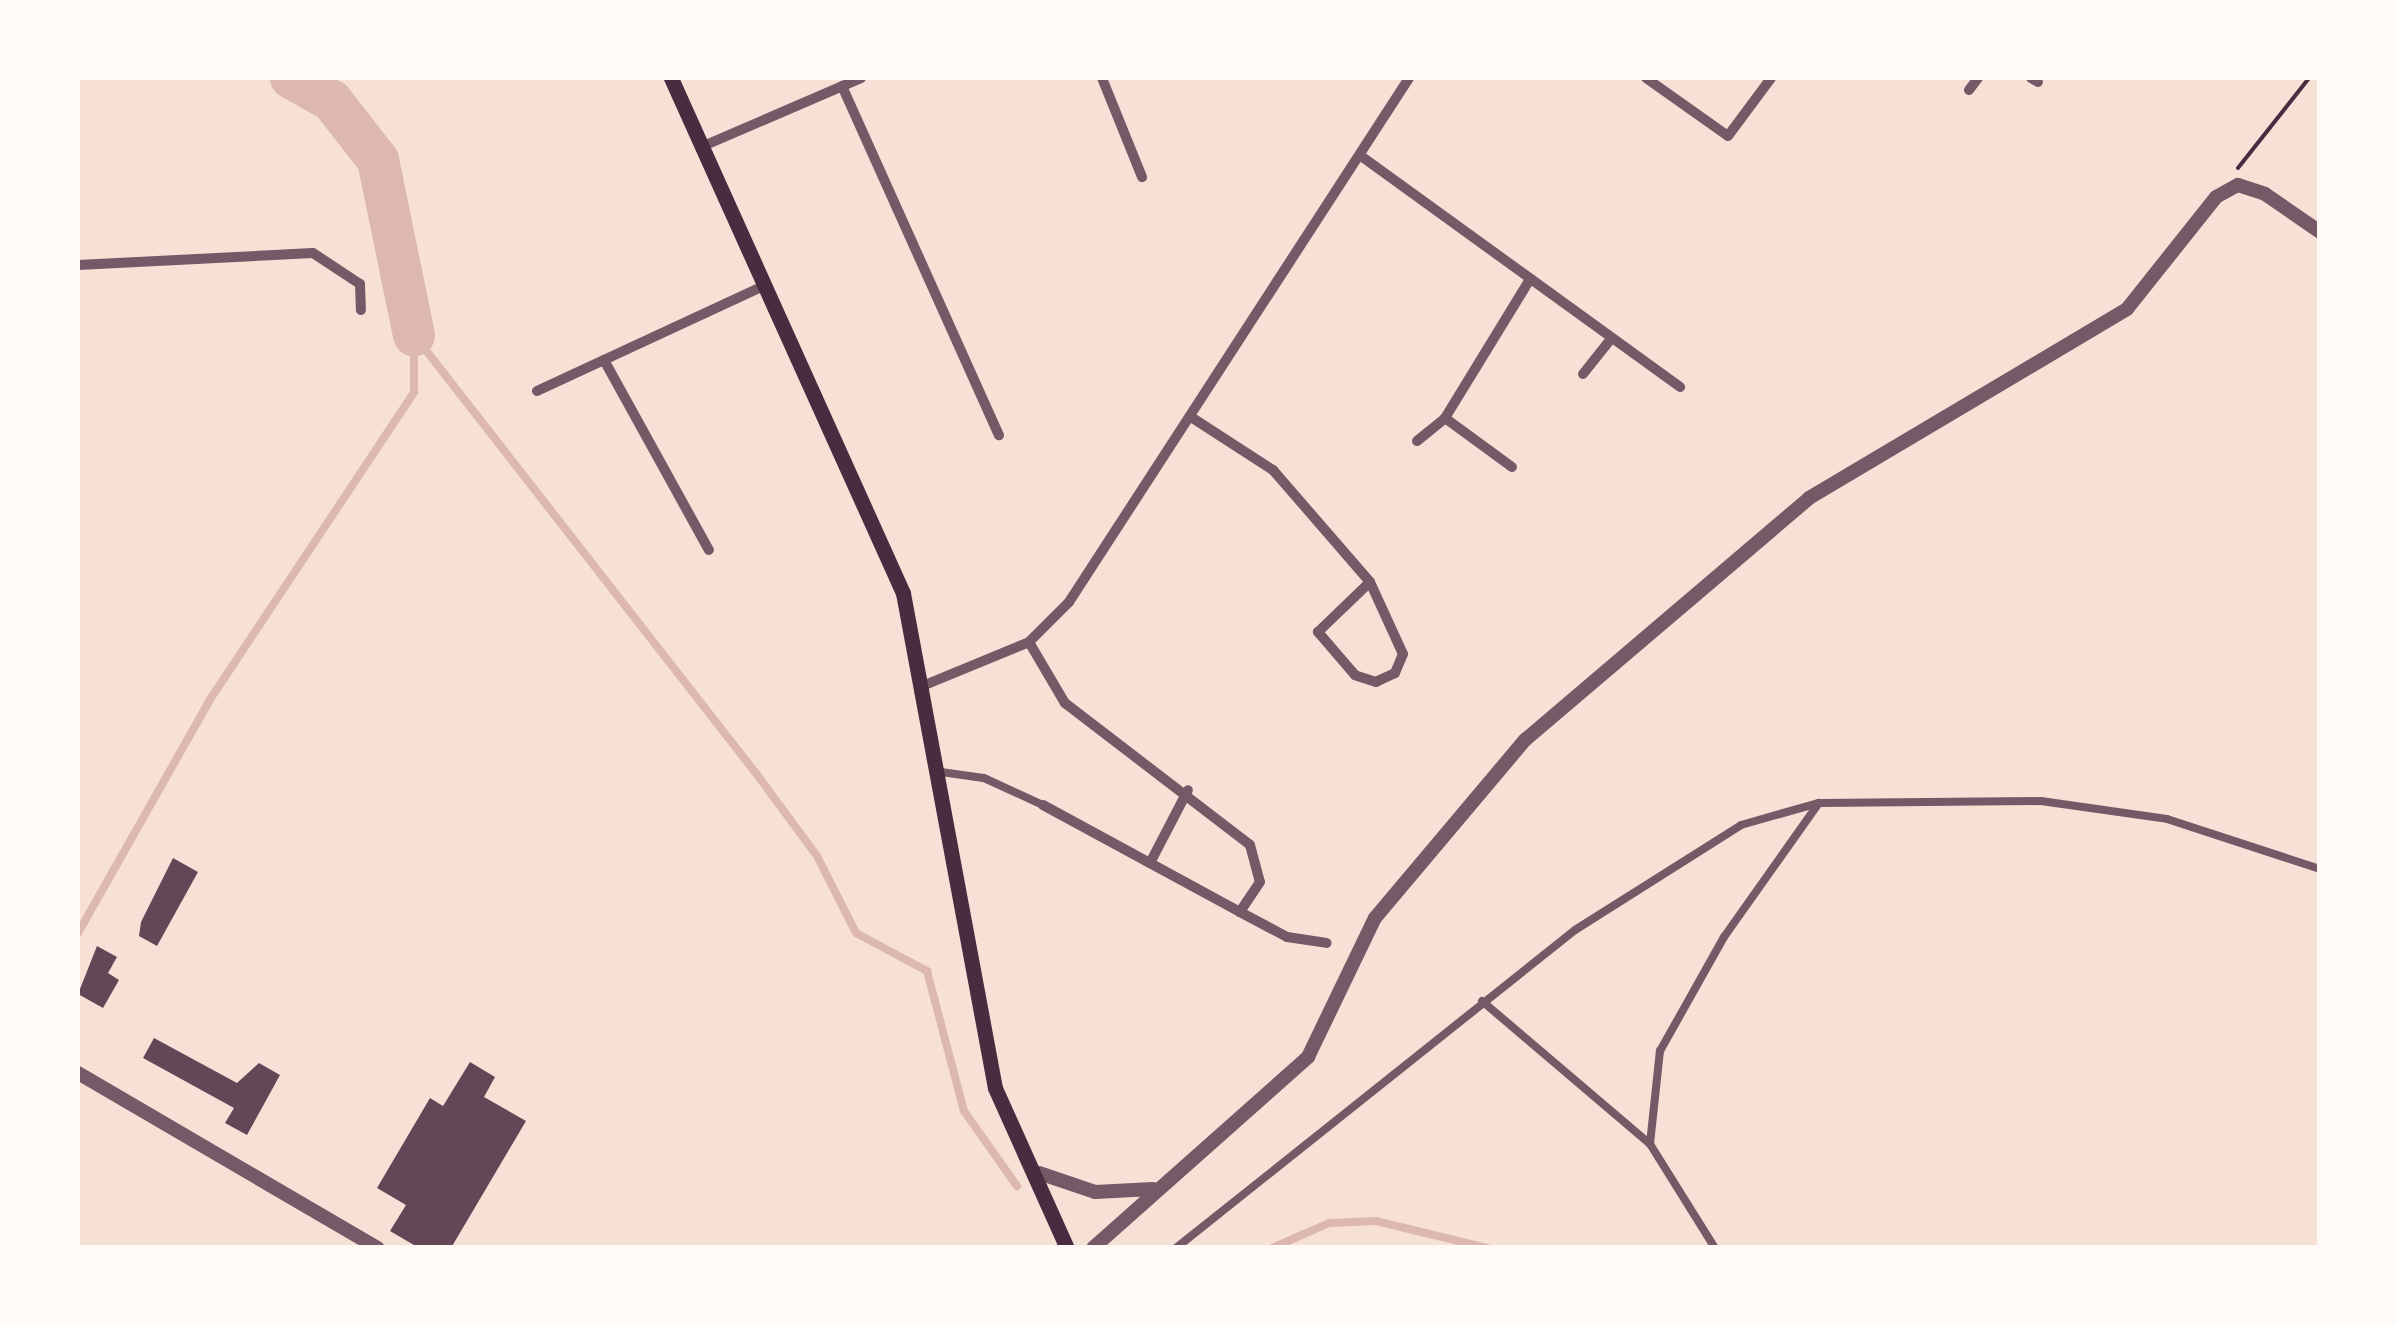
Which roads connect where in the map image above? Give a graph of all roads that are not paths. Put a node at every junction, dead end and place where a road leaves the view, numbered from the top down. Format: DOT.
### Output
graph roads {
  1 [pos="671,78"];
  2 [pos="861,78"];
  3 [pos="1102,78"];
  4 [pos="1409,78"];
  5 [pos="1646,78"];
  6 [pos="1771,78"];
  7 [pos="1978,78"];
  8 [pos="842,86"];
  9 [pos="1969,90"];
  10 [pos="702,148"];
  11 [pos="1361,156"];
  12 [pos="1142,177"];
  13 [pos="2320,232"];
  14 [pos="78,265"];
  15 [pos="1529,280"];
  16 [pos="763,286"];
  17 [pos="361,310"];
  18 [pos="1610,340"];
  19 [pos="604,360"];
  20 [pos="1584,374"];
  21 [pos="1680,387"];
  22 [pos="537,392"];
  23 [pos="1191,417"];
  24 [pos="1446,418"];
  25 [pos="999,434"];
  26 [pos="1417,441"];
  27 [pos="1512,467"];
  28 [pos="709,550"];
  29 [pos="1370,582"];
  30 [pos="1029,642"];
  31 [pos="920,688"];
  32 [pos="934,771"];
  33 [pos="1188,790"];
  34 [pos="1819,803"];
  35 [pos="1043,805"];
  36 [pos="1150,864"];
  37 [pos="2320,869"];
  38 [pos="1240,912"];
  39 [pos="1327,943"];
  40 [pos="1482,1001"];
  41 [pos="78,1072"];
  42 [pos="1650,1144"];
  43 [pos="1039,1173"];
  44 [pos="1154,1189"];
  45 [pos="378,1248"];
  46 [pos="1067,1248"];
  47 [pos="1093,1248"];
  48 [pos="1176,1248"];
  49 [pos="1715,1248"];
  1 -- 10 [label="main road"];
  2 -- 8 [label="street"];
  3 -- 12 [label="street"];
  4 -- 11 [label="street"];
  5 -- 6 [label="street"];
  7 -- 9 [label="street"];
  8 -- 10 [label="street"];
  8 -- 25 [label="street"];
  10 -- 16 [label="main road"];
  11 -- 15 [label="street"];
  11 -- 23 [label="street"];
  13 -- 44 [label="street"];
  14 -- 17 [label="street"];
  15 -- 18 [label="street"];
  15 -- 24 [label="street"];
  16 -- 19 [label="street"];
  16 -- 31 [label="main road"];
  18 -- 20 [label="street"];
  18 -- 21 [label="street"];
  19 -- 22 [label="street"];
  19 -- 28 [label="street"];
  23 -- 29 [label="street"];
  23 -- 30 [label="street"];
  24 -- 26 [label="street"];
  24 -- 27 [label="street"];
  29 -- 29 [label="street"];
  30 -- 31 [label="street"];
  30 -- 33 [label="street"];
  31 -- 32 [label="main road"];
  32 -- 35 [label="street"];
  32 -- 43 [label="main road"];
  33 -- 36 [label="street"];
  33 -- 38 [label="street"];
  34 -- 37 [label="street"];
  34 -- 40 [label="street"];
  34 -- 42 [label="street"];
  35 -- 36 [label="street"];
  36 -- 38 [label="street"];
  38 -- 39 [label="street"];
  40 -- 42 [label="street"];
  40 -- 48 [label="street"];
  41 -- 45 [label="street"];
  42 -- 49 [label="street"];
  43 -- 44 [label="street"];
  43 -- 46 [label="main road"];
  44 -- 47 [label="street"];
}
